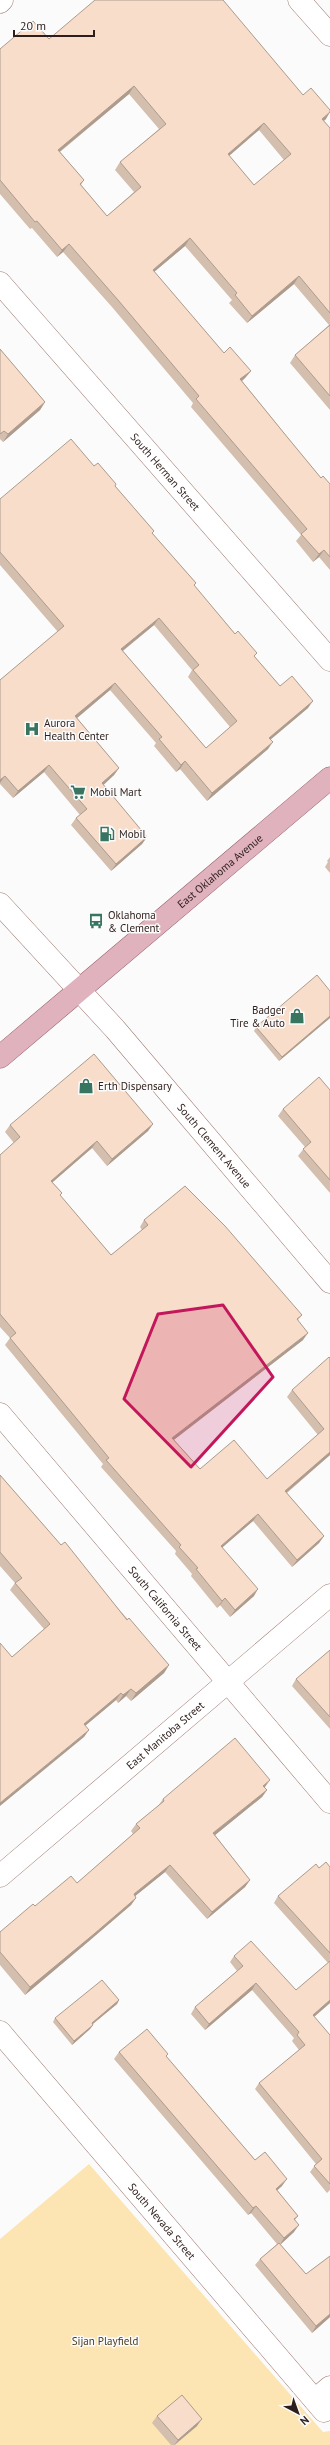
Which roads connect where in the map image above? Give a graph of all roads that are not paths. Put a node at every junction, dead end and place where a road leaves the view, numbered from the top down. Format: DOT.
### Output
graph roads {
  1 [pos="300,0"];
  2 [pos="330,35"];
  3 [pos="0,283"];
  4 [pos="330,660"];
  5 [pos="330,778"];
  6 [pos="0,904"];
  7 [pos="78,990"];
  8 [pos="0,1057"];
  9 [pos="330,1282"];
  10 [pos="0,1414"];
  11 [pos="330,1595"];
  12 [pos="227,1683"];
  13 [pos="330,1802"];
  14 [pos="0,1876"];
  15 [pos="0,2032"];
  16 [pos="323,2399"];
  1 -- 2 [label="street"];
  3 -- 4 [label="street, South Herman Street"];
  5 -- 7 [label="main road, East Oklahoma Avenue"];
  6 -- 7 [label="street, South Clement Avenue"];
  7 -- 8 [label="main road, East Oklahoma Avenue"];
  7 -- 9 [label="street, South Clement Avenue"];
  10 -- 12 [label="street, South California Street"];
  11 -- 12 [label="street, East Manitoba Street"];
  12 -- 13 [label="street, South California Street"];
  12 -- 14 [label="street, East Manitoba Street"];
  15 -- 16 [label="street, South Nevada Street"];
}
